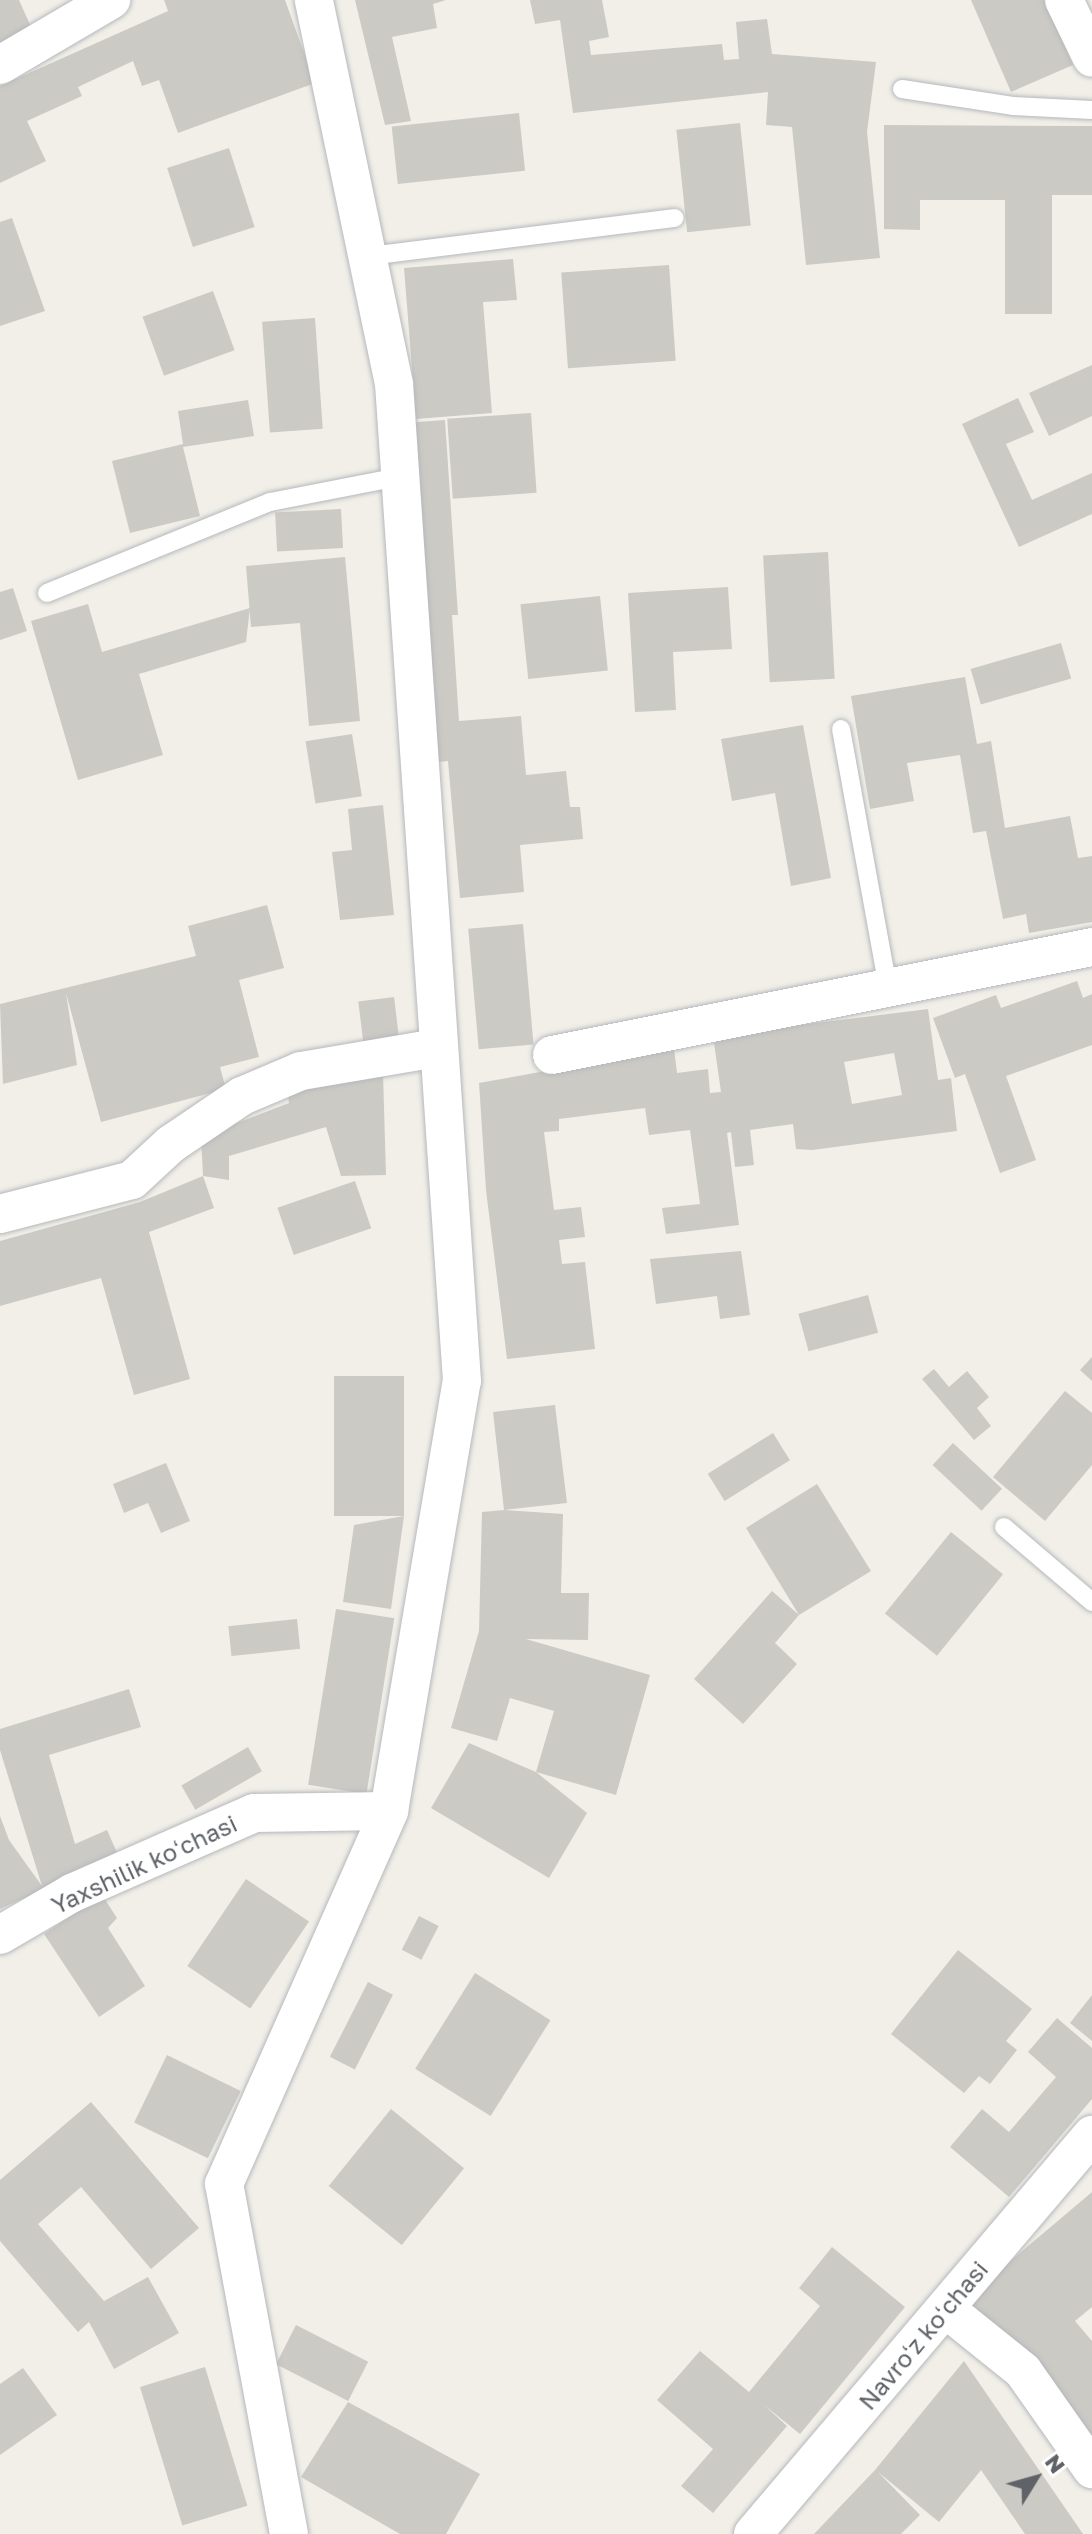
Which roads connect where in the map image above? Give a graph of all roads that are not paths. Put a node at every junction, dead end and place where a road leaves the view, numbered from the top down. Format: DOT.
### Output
graph roads {
  1 [pos="111,0"];
  2 [pos="314,0"];
  3 [pos="1064,0"];
  4 [pos="1092,58"];
  5 [pos="0,65"];
  6 [pos="902,89"];
  7 [pos="1092,110"];
  8 [pos="675,218"];
  9 [pos="369,256"];
  10 [pos="399,477"];
  11 [pos="47,593"];
  12 [pos="841,729"];
  13 [pos="1092,947"];
  14 [pos="888,987"];
  15 [pos="437,1048"];
  16 [pos="552,1055"];
  17 [pos="0,1214"];
  18 [pos="1004,1527"];
  19 [pos="1092,1602"];
  20 [pos="389,1811"];
  21 [pos="0,1935"];
  22 [pos="1092,2135"];
  23 [pos="946,2309"];
  24 [pos="1092,2469"];
  25 [pos="289,2534"];
  26 [pos="753,2534"];
  1 -- 5 [label="street"];
  2 -- 9 [label="street"];
  3 -- 4 [label="street"];
  6 -- 7 [label="lane"];
  8 -- 9 [label="lane"];
  9 -- 10 [label="street"];
  10 -- 11 [label="lane"];
  10 -- 15 [label="street"];
  12 -- 14 [label="lane"];
  13 -- 14 [label="street"];
  14 -- 16 [label="street"];
  15 -- 17 [label="street"];
  15 -- 20 [label="street"];
  18 -- 19 [label="lane"];
  20 -- 21 [label="street, Yaxshilik koʻchasi"];
  20 -- 25 [label="street"];
  22 -- 23 [label="street, Navroʻz koʻchasi"];
  23 -- 24 [label="street"];
  23 -- 26 [label="street, Navroʻz koʻchasi"];
}
